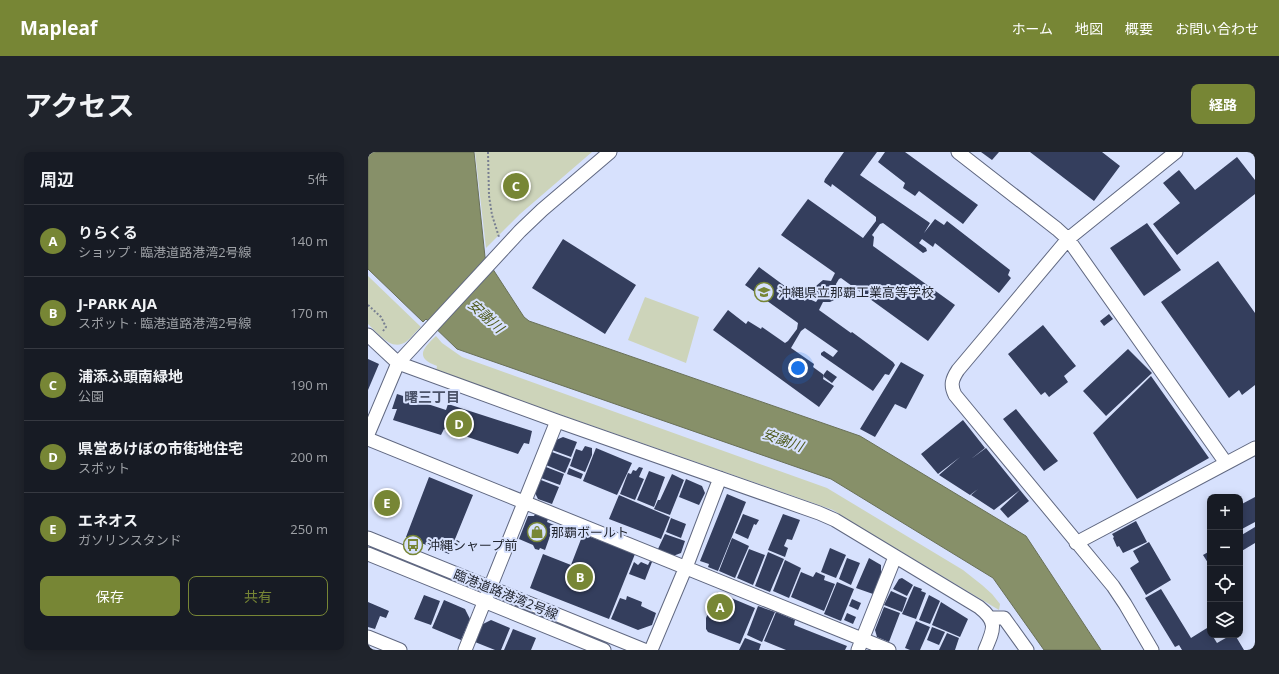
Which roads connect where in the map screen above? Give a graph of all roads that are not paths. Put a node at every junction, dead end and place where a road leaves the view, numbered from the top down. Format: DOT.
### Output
graph roads {
  1 [pos="610,152"];
  2 [pos="958,152"];
  3 [pos="1176,152"];
  4 [pos="1068,240"];
  5 [pos="368,335"];
  6 [pos="398,363"];
  7 [pos="557,421"];
  8 [pos="368,434"];
  9 [pos="368,439"];
  10 [pos="1255,448"];
  11 [pos="1226,463"];
  12 [pos="720,478"];
  13 [pos="524,502"];
  14 [pos="368,538"];
  15 [pos="1076,542"];
  16 [pos="368,554"];
  17 [pos="895,557"];
  18 [pos="686,568"];
  19 [pos="490,587"];
  20 [pos="484,601"];
  21 [pos="990,618"];
  22 [pos="368,637"];
  23 [pos="860,644"];
  24 [pos="400,650"];
  25 [pos="466,650"];
  26 [pos="604,650"];
  27 [pos="644,650"];
  28 [pos="651,650"];
  29 [pos="889,650"];
  30 [pos="985,650"];
  31 [pos="1026,650"];
  32 [pos="1152,650"];
  1 -- 6 [label="street"];
  2 -- 4 [label="street"];
  3 -- 4 [label="street"];
  4 -- 11 [label="street"];
  4 -- 15 [label="street"];
  5 -- 6 [label="street"];
  6 -- 7 [label="street"];
  6 -- 8 [label="street"];
  7 -- 12 [label="street"];
  7 -- 13 [label="street"];
  9 -- 13 [label="street"];
  10 -- 11 [label="street"];
  11 -- 15 [label="street"];
  12 -- 17 [label="street"];
  12 -- 18 [label="street"];
  13 -- 18 [label="street"];
  13 -- 19 [label="street"];
  14 -- 19 [label="street, 臨港道路港湾2号線"];
  15 -- 32 [label="street"];
  16 -- 20 [label="street, 臨港道路港湾2号線"];
  17 -- 21 [label="street"];
  17 -- 23 [label="street"];
  18 -- 23 [label="street"];
  18 -- 28 [label="street"];
  19 -- 20 [label="street"];
  19 -- 27 [label="street, 臨港道路港湾2号線"];
  20 -- 25 [label="street"];
  20 -- 26 [label="street, 臨港道路港湾2号線"];
  21 -- 30 [label="street"];
  21 -- 31 [label="street"];
  22 -- 24 [label="street"];
  23 -- 29 [label="street"];
}
